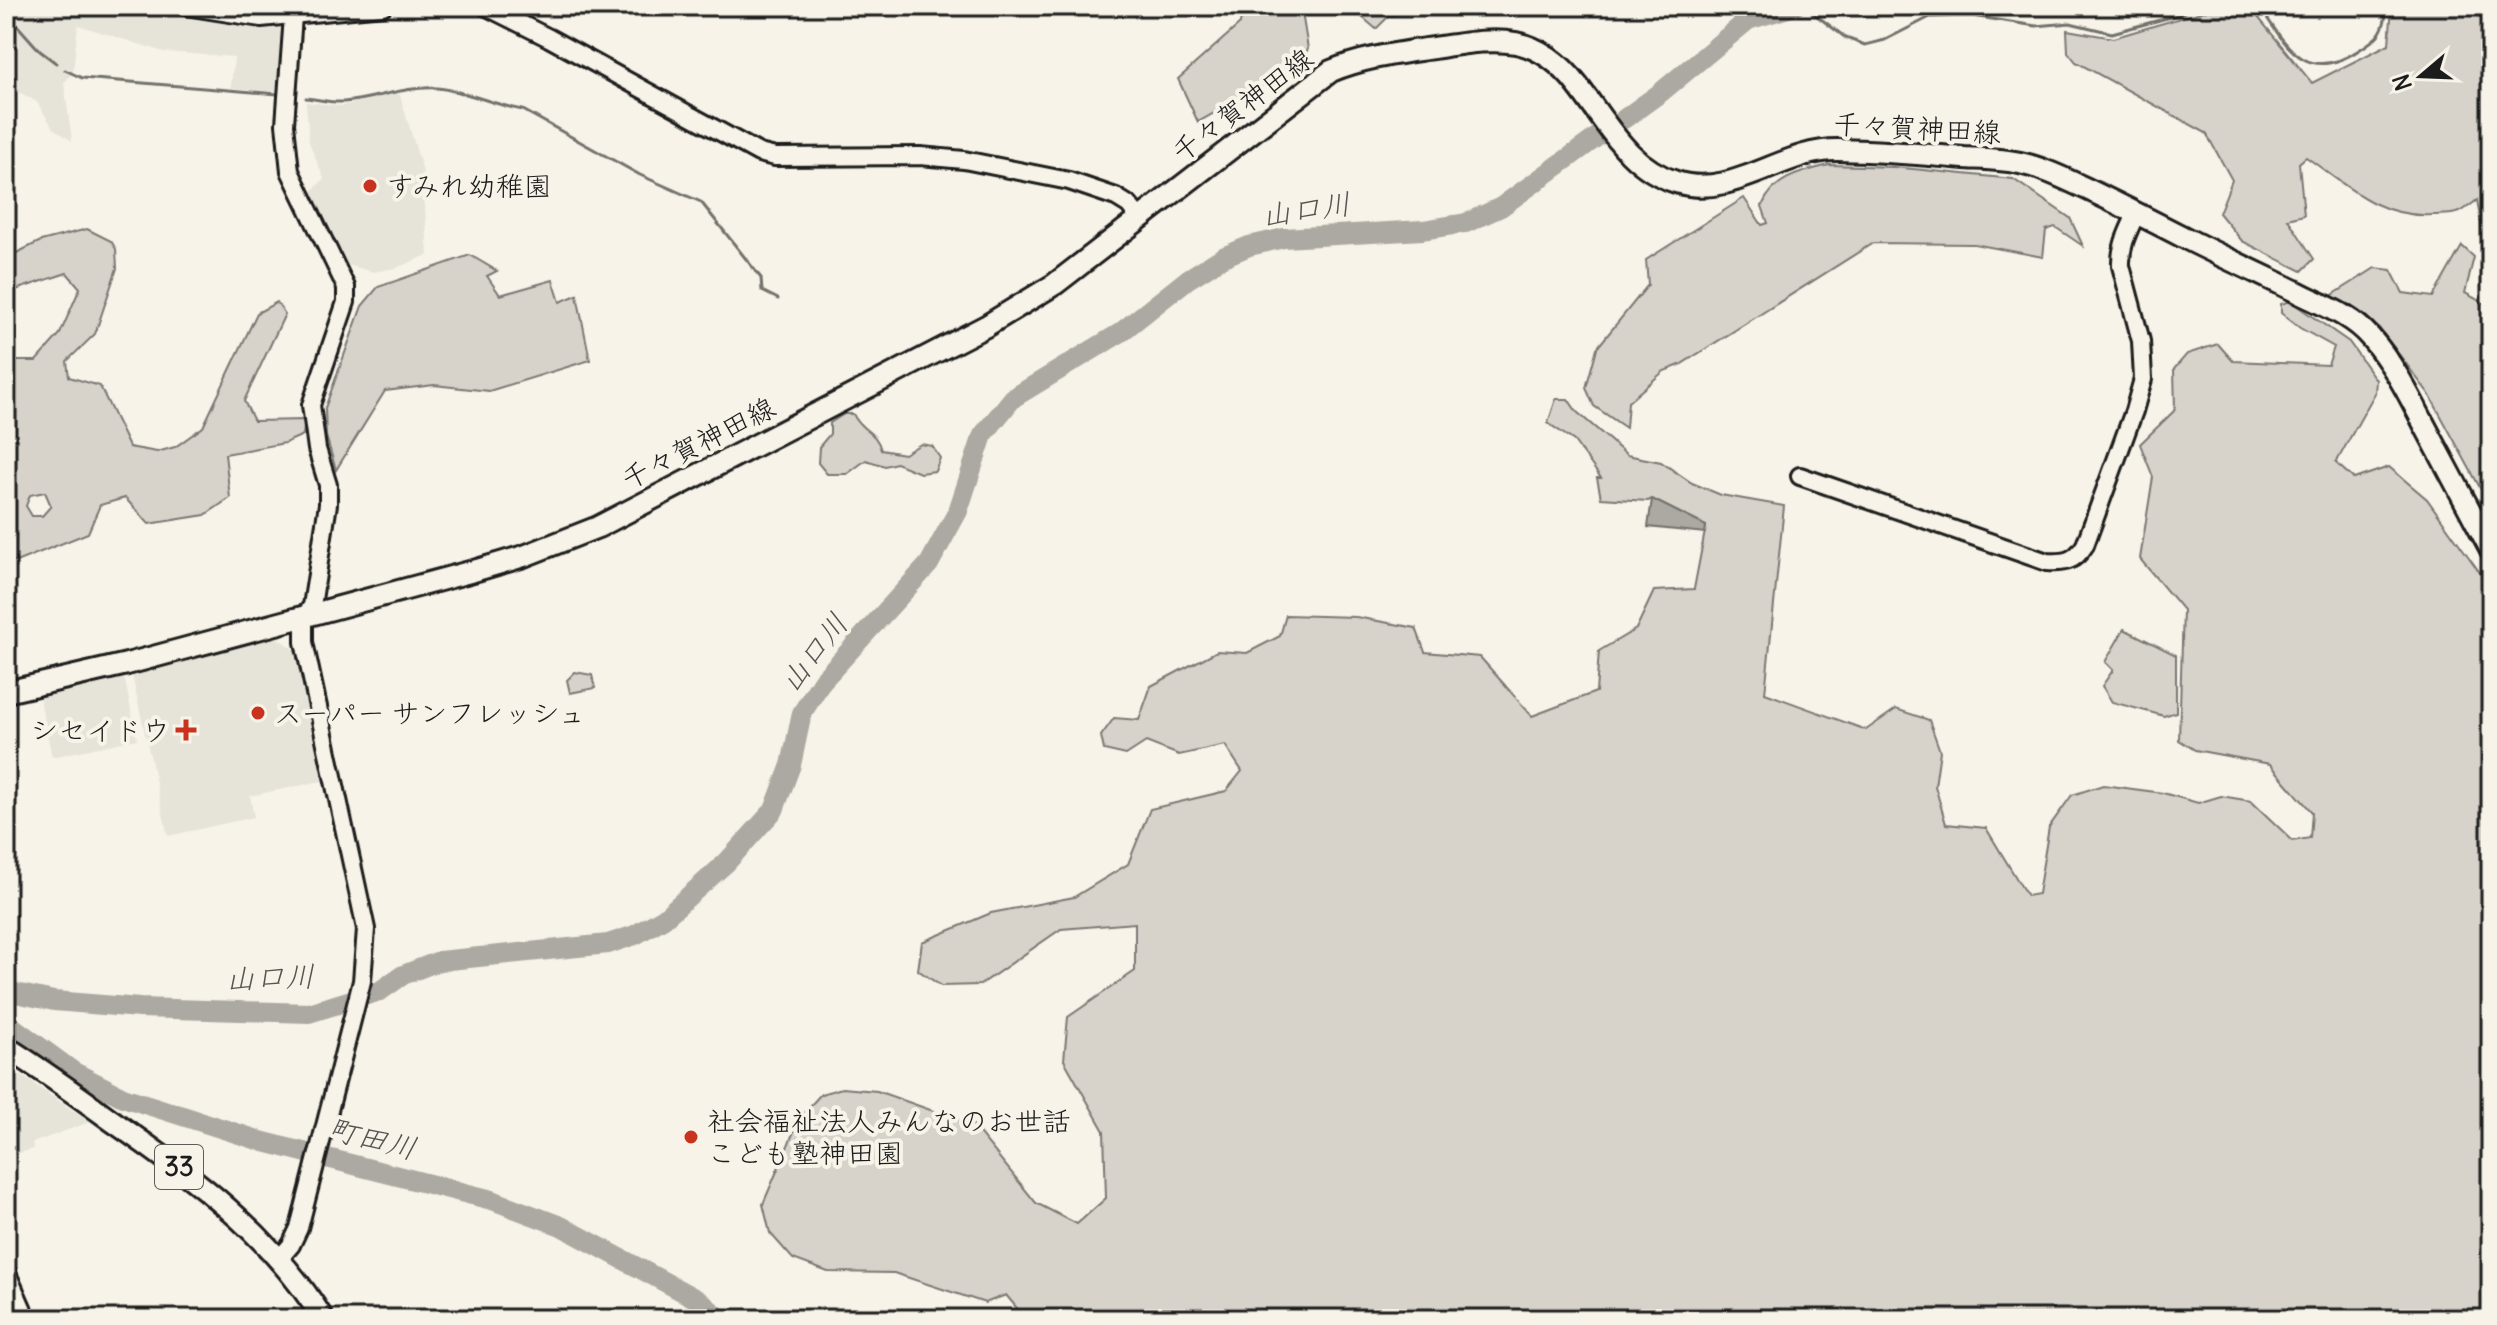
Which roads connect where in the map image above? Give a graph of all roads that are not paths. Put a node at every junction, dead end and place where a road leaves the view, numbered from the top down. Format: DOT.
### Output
graph roads {
  1 [pos="185,6"];
  2 [pos="383,6"];
  3 [pos="485,6"];
  4 [pos="293,16"];
  5 [pos="2137,212"];
  6 [pos="1140,219"];
  7 [pos="1800,476"];
  8 [pos="2491,550"];
  9 [pos="304,617"];
  10 [pos="6,692"];
  11 [pos="6,1047"];
  12 [pos="279,1259"];
  13 [pos="6,1271"];
  14 [pos="27,1319"];
  15 [pos="323,1319"];
  1 -- 4 [label="street"];
  2 -- 4 [label="street"];
  3 -- 6 [label="street"];
  4 -- 9 [label="street"];
  5 -- 6 [label="main road, 千々賀神田線"];
  5 -- 7 [label="street"];
  5 -- 8 [label="main road, 千々賀神田線"];
  6 -- 9 [label="main road, 千々賀神田線"];
  9 -- 10 [label="main road, 千々賀神田線"];
  9 -- 12 [label="street"];
  11 -- 12 [label="main road, 33"];
  12 -- 15 [label="main road, 33"];
  13 -- 14 [label="street"];
}
